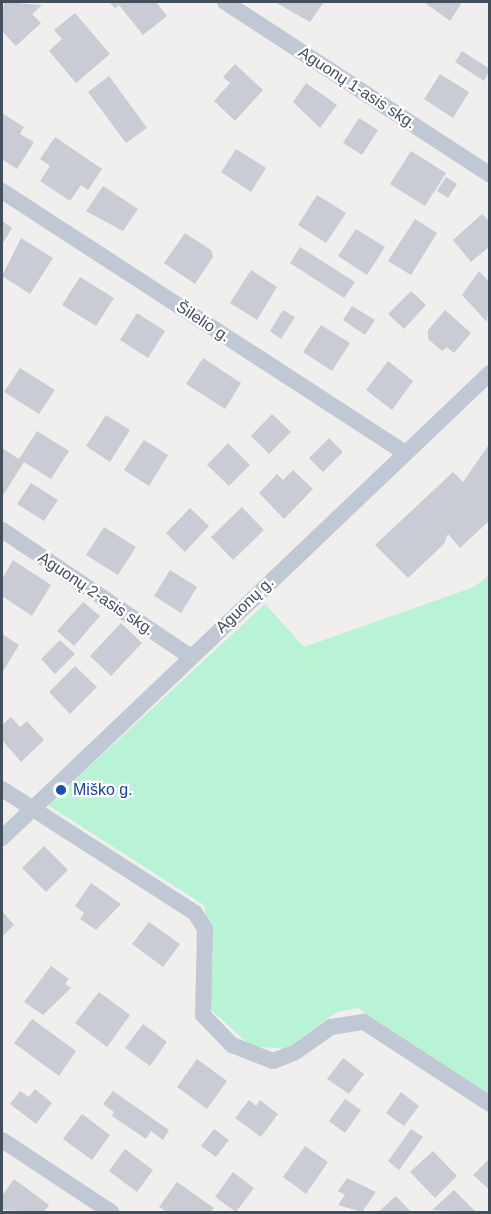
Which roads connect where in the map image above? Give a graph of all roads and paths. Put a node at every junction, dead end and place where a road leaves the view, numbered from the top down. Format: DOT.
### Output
graph roads {
  1 [pos="225,2"];
  2 [pos="489,175"];
  3 [pos="2,191"];
  4 [pos="489,373"];
  5 [pos="405,453"];
  6 [pos="2,530"];
  7 [pos="191,657"];
  8 [pos="2,789"];
  9 [pos="32,809"];
  10 [pos="2,838"];
  11 [pos="489,1104"];
  12 [pos="2,1140"];
  13 [pos="111,1212"];
  1 -- 2 [label="street, Aguonų 1-asis skg."];
  3 -- 5 [label="street, Šilelio g."];
  4 -- 5 [label="street, Aguonų g."];
  5 -- 7 [label="street, Aguonų g."];
  6 -- 7 [label="street, Aguonų 2-asis skg."];
  7 -- 9 [label="street, Aguonų g."];
  8 -- 9 [label="street"];
  9 -- 10 [label="street, Aguonų g."];
  9 -- 11 [label="street"];
  12 -- 13 [label="street"];
}
